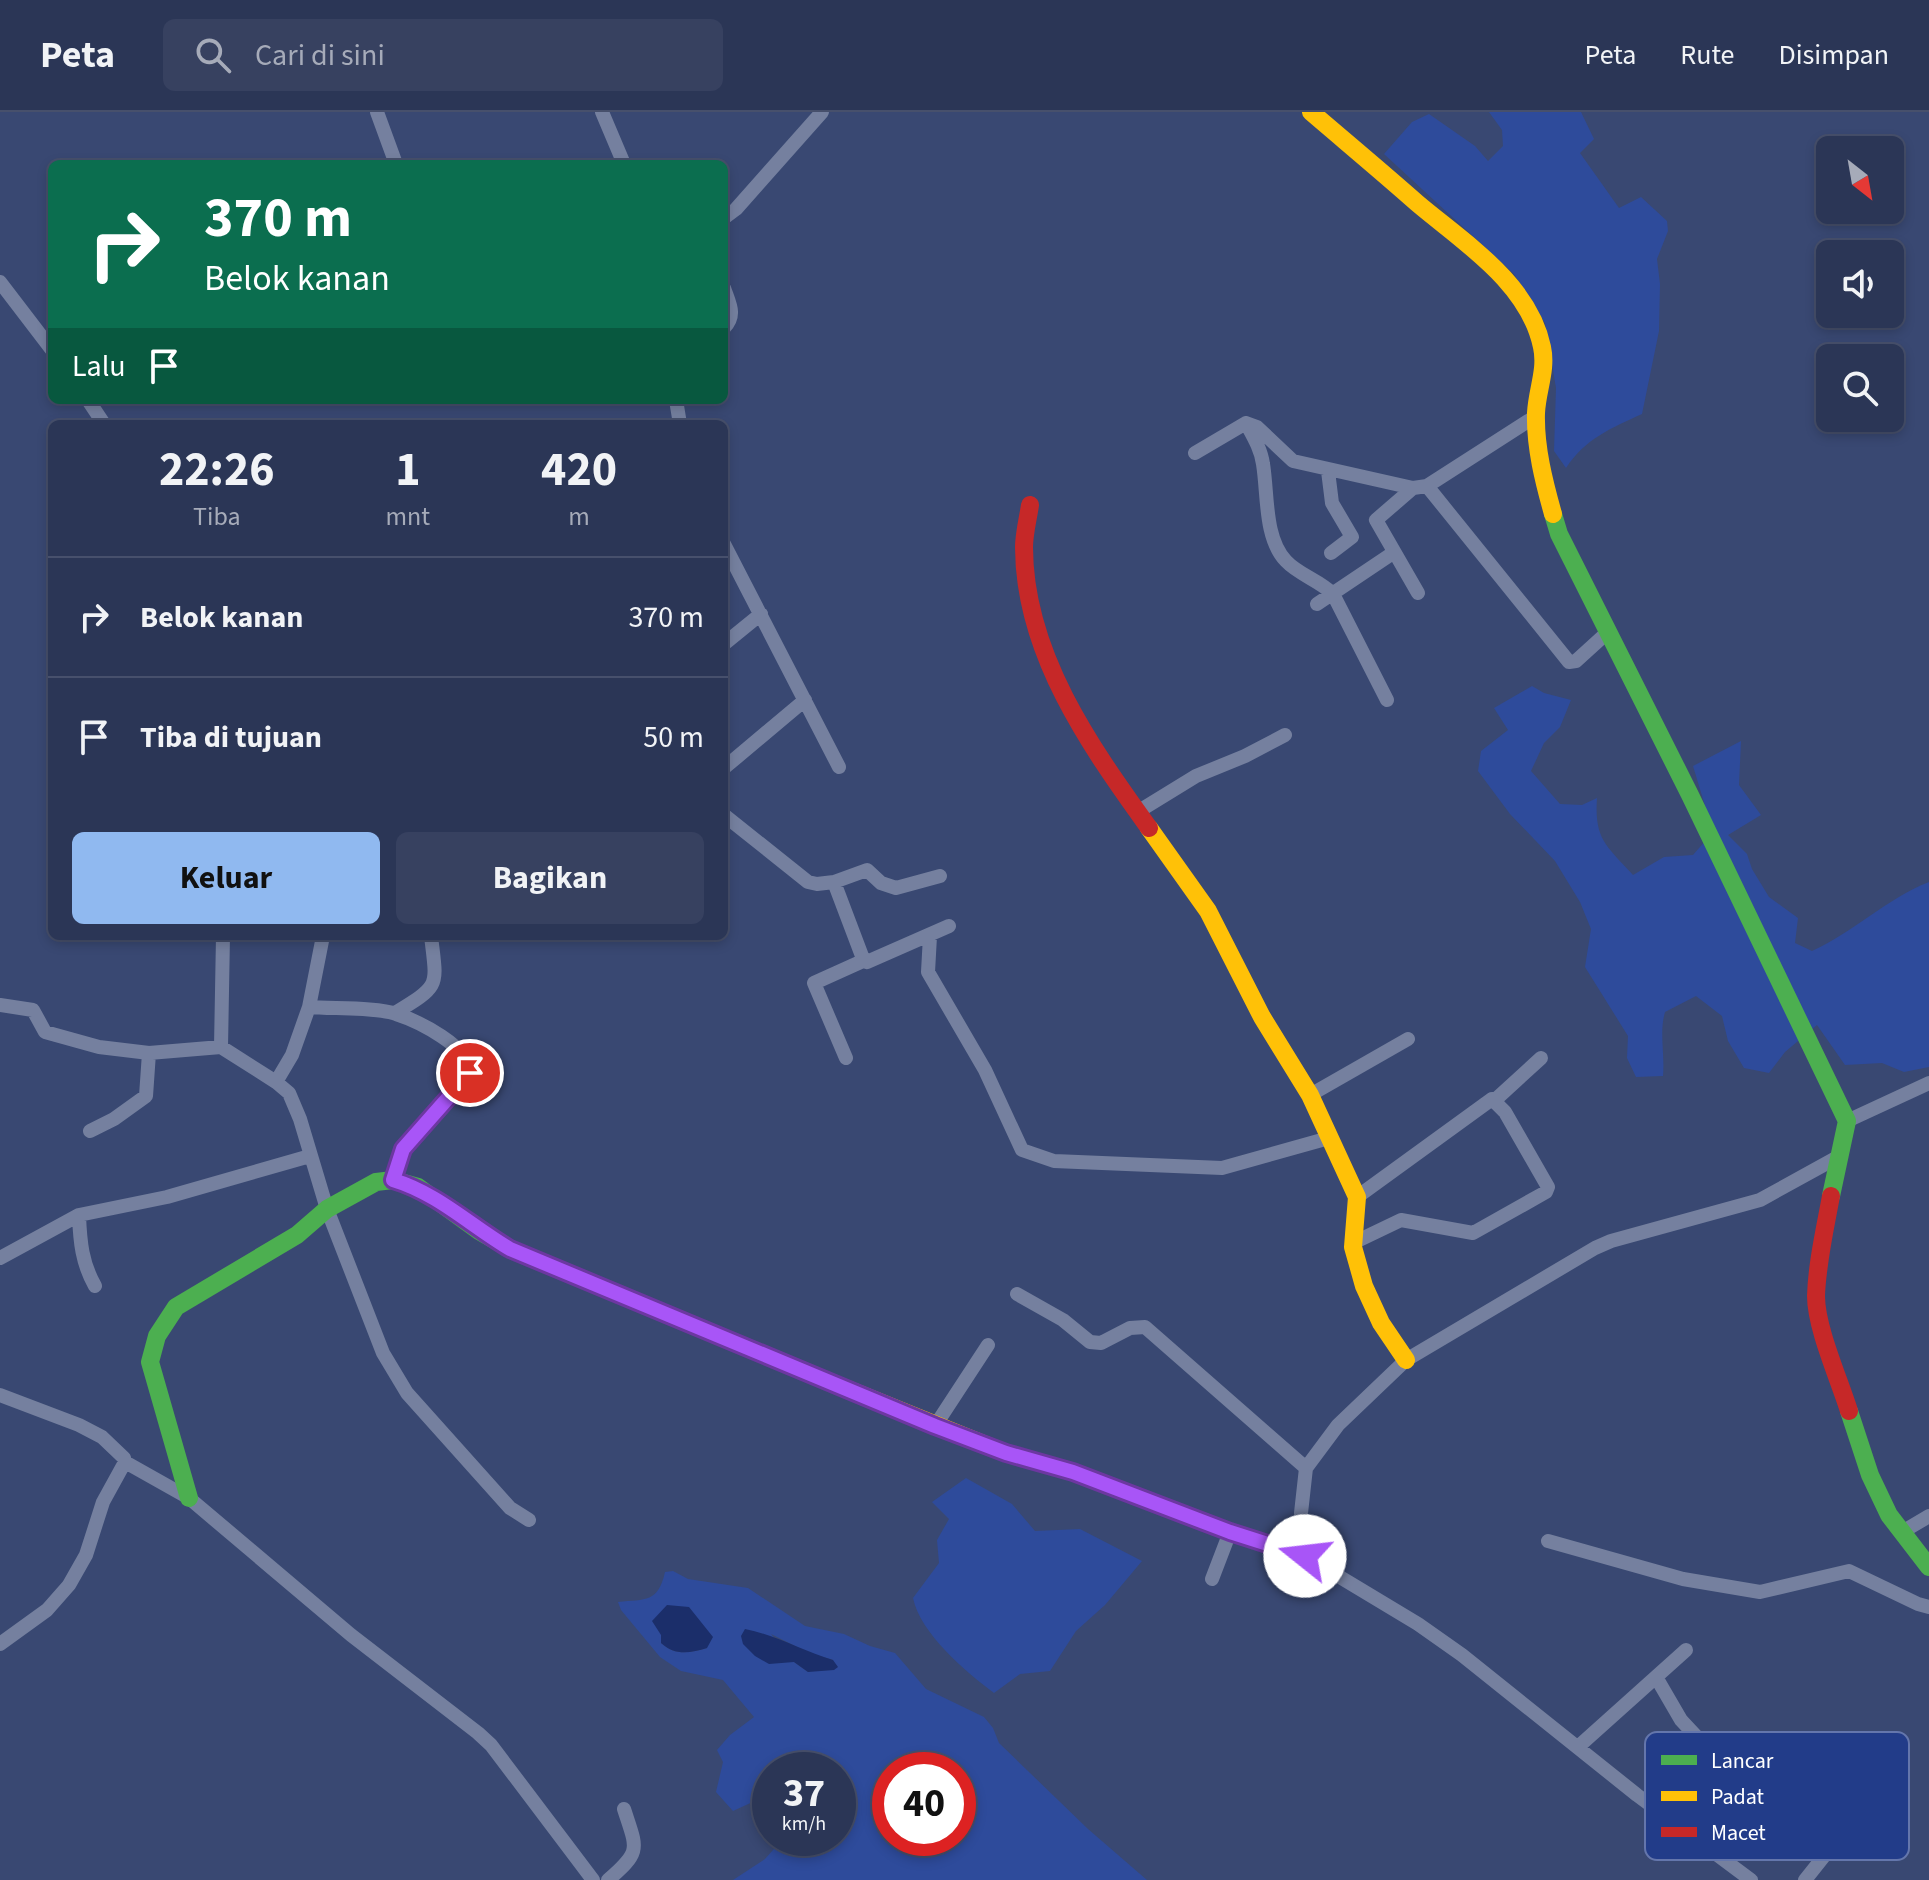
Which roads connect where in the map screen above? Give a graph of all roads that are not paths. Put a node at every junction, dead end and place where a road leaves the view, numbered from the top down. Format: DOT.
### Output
graph roads {
  1 [pos="377,112"];
  2 [pos="602,112"];
  3 [pos="822,112"];
  4 [pos="1311,112"];
  5 [pos="395,160"];
  6 [pos="622,160"];
  7 [pos="728,215"];
  8 [pos="0,282"];
  9 [pos="728,300"];
  10 [pos="728,323"];
  11 [pos="48,345"];
  12 [pos="1536,416"];
  13 [pos="1246,423"];
  14 [pos="1195,453"];
  15 [pos="1328,471"];
  16 [pos="1420,487"];
  17 [pos="1030,505"];
  18 [pos="728,552"];
  19 [pos="1331,553"];
  20 [pos="1393,553"];
  21 [pos="1418,593"];
  22 [pos="1333,594"];
  23 [pos="1317,604"];
  24 [pos="761,614"];
  25 [pos="1609,631"];
  26 [pos="728,641"];
  27 [pos="805,700"];
  28 [pos="1387,700"];
  29 [pos="1285,735"];
  30 [pos="728,765"];
  31 [pos="839,767"];
  32 [pos="1139,811"];
  33 [pos="728,818"];
  34 [pos="940,876"];
  35 [pos="834,882"];
  36 [pos="949,926"];
  37 [pos="930,936"];
  38 [pos="223,940"];
  39 [pos="322,940"];
  40 [pos="432,940"];
  41 [pos="865,960"];
  42 [pos="0,1005"];
  43 [pos="309,1007"];
  44 [pos="395,1013"];
  45 [pos="1408,1039"];
  46 [pos="221,1047"];
  47 [pos="149,1053"];
  48 [pos="846,1058"];
  49 [pos="1541,1058"];
  50 [pos="276,1082"];
  51 [pos="1929,1083"];
  52 [pos="1310,1095"];
  53 [pos="1494,1101"];
  54 [pos="1847,1121"];
  55 [pos="90,1131"];
  56 [pos="1329,1138"];
  57 [pos="310,1156"];
  58 [pos="1838,1157"];
  59 [pos="393,1180"];
  60 [pos="1357,1197"];
  61 [pos="327,1209"];
  62 [pos="79,1215"];
  63 [pos="1353,1243"];
  64 [pos="0,1258"];
  65 [pos="95,1286"];
  66 [pos="1017,1294"];
  67 [pos="988,1345"];
  68 [pos="1406,1360"];
  69 [pos="0,1395"];
  70 [pos="935,1426"];
  71 [pos="125,1462"];
  72 [pos="1306,1468"];
  73 [pos="189,1498"];
  74 [pos="1929,1516"];
  75 [pos="529,1520"];
  76 [pos="1230,1532"];
  77 [pos="1902,1532"];
  78 [pos="1548,1541"];
  79 [pos="1305,1556"];
  80 [pos="1929,1567"];
  81 [pos="1212,1579"];
  82 [pos="1929,1607"];
  83 [pos="0,1644"];
  84 [pos="1686,1650"];
  85 [pos="1656,1677"];
  86 [pos="1692,1732"];
  87 [pos="1579,1746"];
  88 [pos="1645,1801"];
  89 [pos="624,1809"];
  90 [pos="1724,1860"];
  91 [pos="1821,1860"];
  92 [pos="593,1880"];
  93 [pos="608,1880"];
  94 [pos="1751,1880"];
  95 [pos="1805,1880"];
  1 -- 5 [label="street"];
  2 -- 6 [label="street"];
  3 -- 7 [label="street"];
  4 -- 12 [label="street"];
  8 -- 11 [label="street"];
  9 -- 10 [label="street"];
  12 -- 16 [label="street"];
  12 -- 25 [label="street"];
  13 -- 14 [label="street"];
  13 -- 15 [label="street"];
  13 -- 22 [label="street"];
  15 -- 16 [label="street"];
  15 -- 19 [label="street"];
  16 -- 20 [label="street"];
  16 -- 25 [label="street"];
  17 -- 32 [label="street"];
  18 -- 24 [label="street"];
  20 -- 21 [label="street"];
  20 -- 22 [label="street"];
  22 -- 23 [label="street"];
  22 -- 28 [label="street"];
  24 -- 26 [label="street"];
  24 -- 27 [label="street"];
  25 -- 54 [label="street"];
  27 -- 30 [label="street"];
  27 -- 31 [label="street"];
  29 -- 32 [label="street"];
  32 -- 52 [label="street"];
  33 -- 35 [label="street"];
  34 -- 35 [label="street"];
  35 -- 41 [label="street"];
  36 -- 37 [label="street"];
  37 -- 41 [label="street"];
  37 -- 56 [label="street"];
  38 -- 46 [label="street"];
  39 -- 43 [label="street"];
  40 -- 44 [label="street"];
  41 -- 48 [label="street"];
  42 -- 47 [label="street"];
  43 -- 44 [label="street"];
  43 -- 50 [label="street"];
  44 -- 59 [label="street"];
  45 -- 52 [label="street"];
  46 -- 47 [label="street"];
  46 -- 50 [label="street"];
  47 -- 55 [label="street"];
  49 -- 53 [label="street"];
  50 -- 57 [label="street"];
  51 -- 54 [label="street"];
  52 -- 56 [label="street"];
  53 -- 60 [label="street"];
  53 -- 63 [label="street"];
  54 -- 58 [label="street"];
  56 -- 60 [label="street"];
  57 -- 61 [label="street"];
  57 -- 62 [label="street"];
  58 -- 68 [label="street"];
  58 -- 77 [label="street"];
  59 -- 61 [label="street"];
  59 -- 70 [label="street"];
  60 -- 63 [label="street"];
  61 -- 73 [label="street"];
  61 -- 75 [label="street"];
  62 -- 64 [label="street"];
  62 -- 65 [label="street"];
  63 -- 68 [label="street"];
  66 -- 72 [label="street"];
  67 -- 70 [label="street"];
  68 -- 72 [label="street"];
  69 -- 71 [label="street"];
  70 -- 76 [label="street"];
  71 -- 73 [label="street"];
  71 -- 83 [label="street"];
  72 -- 79 [label="street"];
  73 -- 92 [label="street"];
  74 -- 77 [label="street"];
  76 -- 79 [label="street"];
  76 -- 81 [label="street"];
  77 -- 80 [label="street"];
  78 -- 82 [label="street"];
  79 -- 87 [label="street"];
  84 -- 85 [label="street"];
  85 -- 86 [label="street"];
  85 -- 87 [label="street"];
  87 -- 88 [label="street"];
  89 -- 93 [label="street"];
  90 -- 94 [label="street"];
  91 -- 95 [label="street"];
}
